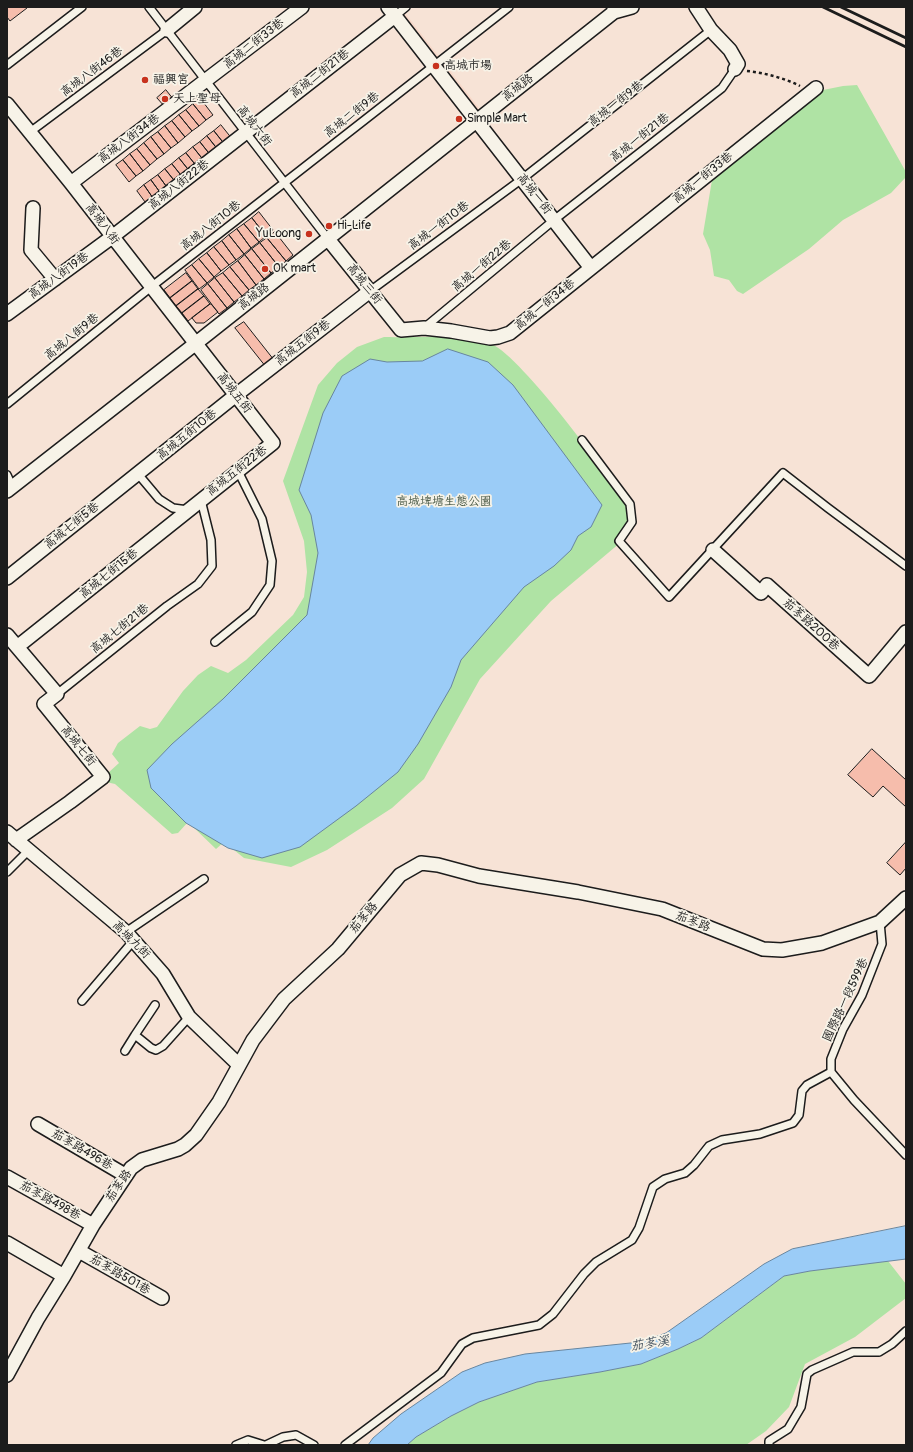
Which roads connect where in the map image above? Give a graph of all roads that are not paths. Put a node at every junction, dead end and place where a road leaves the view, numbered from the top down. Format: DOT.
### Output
graph roads {
  1 [pos="82,7"];
  2 [pos="149,7"];
  3 [pos="196,7"];
  4 [pos="302,7"];
  5 [pos="406,7"];
  6 [pos="510,7"];
  7 [pos="632,7"];
  8 [pos="696,7"];
  9 [pos="614,10"];
  10 [pos="392,11"];
  11 [pos="167,30"];
  12 [pos="711,30"];
  13 [pos="7,65"];
  14 [pos="434,66"];
  15 [pos="735,69"];
  16 [pos="206,81"];
  17 [pos="814,90"];
  18 [pos="7,104"];
  19 [pos="12,117"];
  20 [pos="477,121"];
  21 [pos="30,132"];
  22 [pos="245,132"];
  23 [pos="522,179"];
  24 [pos="284,182"];
  25 [pos="70,183"];
  26 [pos="33,208"];
  27 [pos="554,220"];
  28 [pos="112,237"];
  29 [pos="328,238"];
  30 [pos="590,268"];
  31 [pos="55,279"];
  32 [pos="151,287"];
  33 [pos="370,292"];
  34 [pos="7,314"];
  35 [pos="424,328"];
  36 [pos="401,330"];
  37 [pos="195,344"];
  38 [pos="236,395"];
  39 [pos="7,404"];
  40 [pos="582,440"];
  41 [pos="273,443"];
  42 [pos="238,470"];
  43 [pos="138,474"];
  44 [pos="9,484"];
  45 [pos="201,500"];
  46 [pos="188,510"];
  47 [pos="713,550"];
  48 [pos="906,566"];
  49 [pos="7,578"];
  50 [pos="906,632"];
  51 [pos="7,635"];
  52 [pos="216,642"];
  53 [pos="17,647"];
  54 [pos="57,694"];
  55 [pos="11,836"];
  56 [pos="28,851"];
  57 [pos="7,872"];
  58 [pos="204,879"];
  59 [pos="906,898"];
  60 [pos="880,922"];
  61 [pos="130,936"];
  62 [pos="82,1001"];
  63 [pos="155,1004"];
  64 [pos="189,1017"];
  65 [pos="135,1035"];
  66 [pos="125,1051"];
  67 [pos="239,1065"];
  68 [pos="831,1072"];
  69 [pos="38,1124"];
  70 [pos="906,1155"];
  71 [pos="126,1175"];
  72 [pos="7,1177"];
  73 [pos="93,1225"];
  74 [pos="7,1243"];
  75 [pos="78,1251"];
  76 [pos="64,1276"];
  77 [pos="162,1298"];
  78 [pos="906,1331"];
  79 [pos="7,1375"];
  80 [pos="236,1445"];
  81 [pos="265,1445"];
  82 [pos="314,1445"];
  83 [pos="345,1445"];
  84 [pos="769,1445"];
  1 -- 13 [label="lane"];
  2 -- 11 [label="lane, 高城六街"];
  3 -- 11 [label="street"];
  4 -- 16 [label="street, 高城二街33巷"];
  5 -- 10 [label="lane"];
  6 -- 14 [label="lane, 高城二街9巷"];
  7 -- 9 [label="street, 高城路"];
  8 -- 12 [label="street"];
  9 -- 20 [label="street, 高城路"];
  10 -- 14 [label="street, 高城一街"];
  10 -- 22 [label="street, 高城二街21巷"];
  11 -- 16 [label="lane, 高城六街"];
  11 -- 21 [label="lane, 高城八街46巷"];
  12 -- 15 [label="street"];
  12 -- 23 [label="lane, 高城一街9巷"];
  14 -- 20 [label="street, 高城一街"];
  14 -- 24 [label="lane, 高城二街9巷"];
  15 -- 27 [label="lane, 高城一街21巷"];
  16 -- 22 [label="lane, 高城六街"];
  16 -- 25 [label="street, 高城八街34巷"];
  17 -- 30 [label="street, 高城一街33巷"];
  18 -- 19 [label="street, 高城八街"];
  19 -- 21 [label="street, 高城八街"];
  20 -- 23 [label="street, 高城一街"];
  20 -- 29 [label="street, 高城路"];
  21 -- 25 [label="street, 高城八街"];
  22 -- 24 [label="lane, 高城六街"];
  22 -- 28 [label="street, 高城八街22巷"];
  23 -- 27 [label="street, 高城一街"];
  23 -- 33 [label="lane, 高城一街10巷"];
  24 -- 29 [label="lane, 高城六街"];
  24 -- 32 [label="lane, 高城八街10巷"];
  25 -- 28 [label="street, 高城八街"];
  26 -- 31 [label="street"];
  27 -- 30 [label="street, 高城一街"];
  27 -- 35 [label="lane, 高城一街22巷"];
  28 -- 31 [label="street, 高城八街19巷"];
  28 -- 32 [label="street, 高城八街"];
  29 -- 33 [label="street, 高城三街"];
  29 -- 37 [label="street, 高城路"];
  30 -- 35 [label="street, 高城一街34巷"];
  31 -- 34 [label="street, 高城八街19巷"];
  32 -- 37 [label="street, 高城八街"];
  32 -- 39 [label="lane, 高城八街9巷"];
  33 -- 36 [label="street, 高城三街"];
  33 -- 38 [label="street, 高城五街9巷"];
  35 -- 36 [label="street, 高城一街34巷"];
  37 -- 38 [label="street, 高城五街"];
  37 -- 44 [label="street, 高城路"];
  38 -- 41 [label="street, 高城五街"];
  38 -- 43 [label="street, 高城五街10巷"];
  40 -- 47 [label="lane"];
  41 -- 42 [label="street, 高城五街22巷"];
  42 -- 45 [label="street, 高城五街22巷"];
  42 -- 52 [label="lane"];
  43 -- 46 [label="lane"];
  43 -- 49 [label="street, 高城七街5巷"];
  45 -- 46 [label="street, 高城七街15巷"];
  45 -- 54 [label="lane, 高城七街21巷"];
  46 -- 53 [label="street, 高城七街15巷"];
  47 -- 48 [label="lane"];
  47 -- 50 [label="street, 茄苳路200巷"];
  51 -- 53 [label="street"];
  53 -- 54 [label="street"];
  54 -- 55 [label="street, 高城七街"];
  55 -- 56 [label="street, 高城九街"];
  56 -- 57 [label="lane"];
  56 -- 61 [label="street, 高城九街"];
  58 -- 61 [label="lane"];
  59 -- 60 [label="street, 茄苳路"];
  60 -- 67 [label="street, 茄苳路"];
  60 -- 68 [label="lane, 國際路一段599巷"];
  61 -- 62 [label="lane"];
  61 -- 64 [label="street, 高城九街"];
  63 -- 65 [label="lane"];
  64 -- 65 [label="lane"];
  64 -- 67 [label="street, 高城九街"];
  65 -- 66 [label="lane"];
  67 -- 71 [label="street, 茄苳路"];
  68 -- 70 [label="lane"];
  68 -- 83 [label="lane"];
  69 -- 71 [label="street, 茄苳路496巷"];
  71 -- 73 [label="street, 茄苳路"];
  72 -- 73 [label="street, 茄苳路498巷"];
  73 -- 75 [label="street, 茄苳路"];
  74 -- 76 [label="street"];
  75 -- 76 [label="street, 茄苳路"];
  75 -- 77 [label="street, 茄苳路501巷"];
  76 -- 79 [label="street, 茄苳路"];
  78 -- 84 [label="lane"];
  80 -- 81 [label="lane"];
  81 -- 82 [label="lane"];
}
